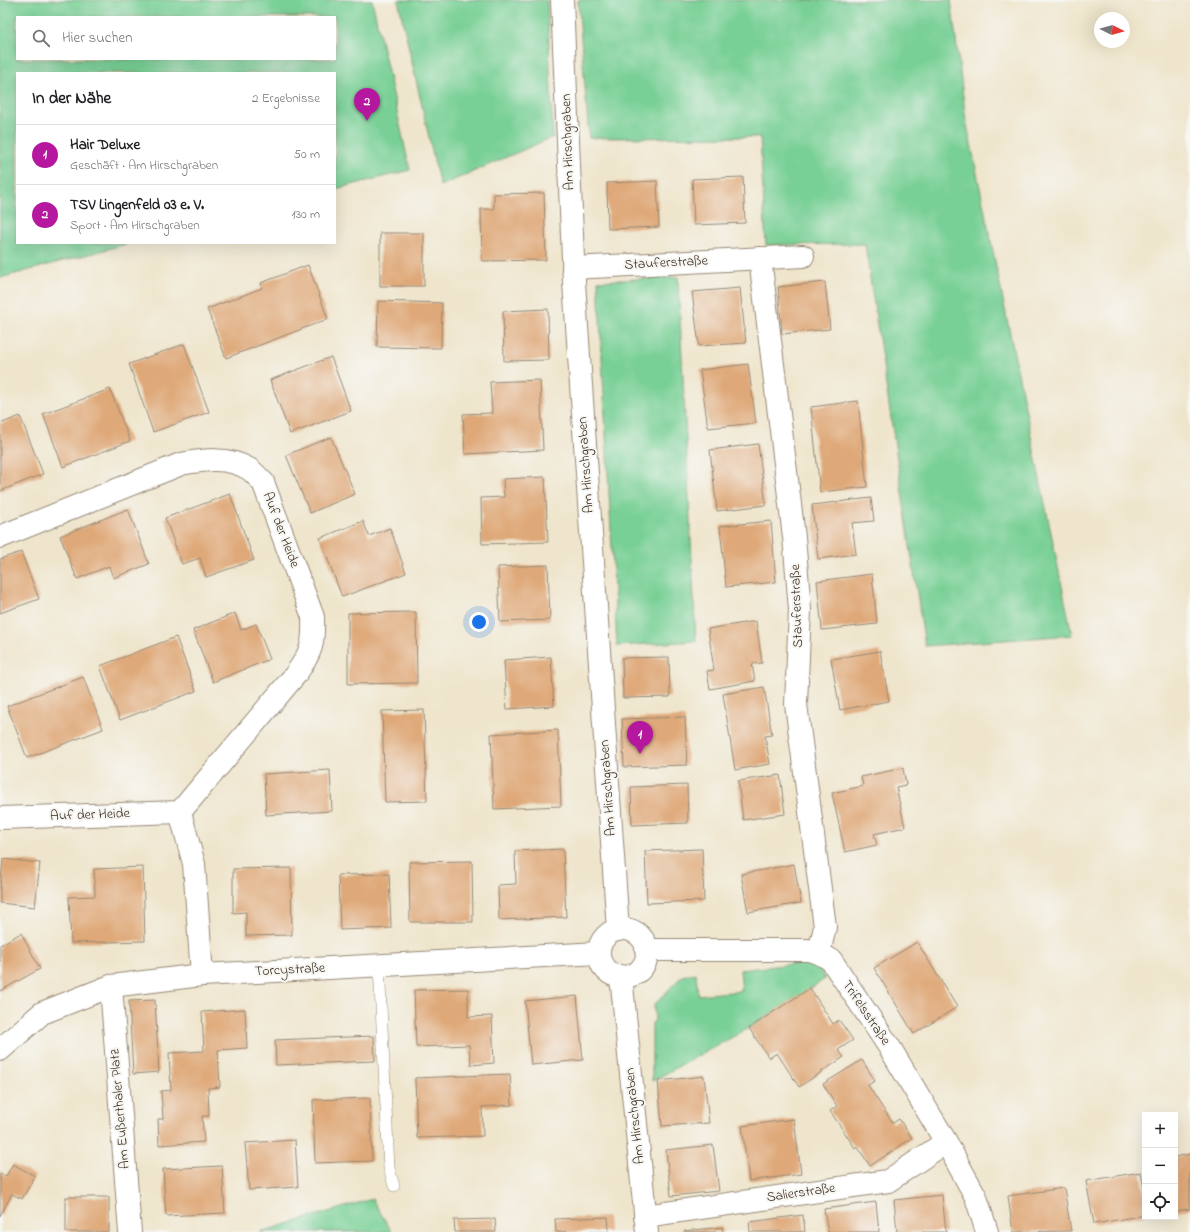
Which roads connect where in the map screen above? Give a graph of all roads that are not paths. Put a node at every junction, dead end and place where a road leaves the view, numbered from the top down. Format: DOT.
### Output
graph roads {
  1 [pos="562,0"];
  2 [pos="803,256"];
  3 [pos="760,258"];
  4 [pos="573,268"];
  5 [pos="0,537"];
  6 [pos="180,812"];
  7 [pos="0,818"];
  8 [pos="618,930"];
  9 [pos="646,950"];
  10 [pos="599,953"];
  11 [pos="819,953"];
  12 [pos="379,965"];
  13 [pos="202,975"];
  14 [pos="621,976"];
  15 [pos="111,986"];
  16 [pos="0,1050"];
  17 [pos="946,1142"];
  18 [pos="394,1186"];
  19 [pos="646,1224"];
  20 [pos="130,1232"];
  21 [pos="987,1232"];
  1 -- 4 [label="street, Am Hirschgraben"];
  2 -- 3 [label="street, Stauferstraße"];
  3 -- 4 [label="street, Stauferstraße"];
  3 -- 11 [label="street, Stauferstraße"];
  4 -- 8 [label="street, Am Hirschgraben"];
  5 -- 6 [label="street, Auf der Heide"];
  6 -- 7 [label="street, Auf der Heide"];
  6 -- 13 [label="street"];
  8 -- 9 [label="street"];
  8 -- 10 [label="street"];
  9 -- 11 [label="street, Trifelsstraße"];
  9 -- 14 [label="street"];
  10 -- 12 [label="street, Torcystraße"];
  10 -- 14 [label="street"];
  11 -- 17 [label="street, Trifelsstraße"];
  12 -- 13 [label="street, Torcystraße"];
  12 -- 18 [label="lane"];
  13 -- 15 [label="street, Torcystraße"];
  14 -- 19 [label="street, Am Hirschgraben"];
  15 -- 16 [label="street, Torcystraße"];
  15 -- 20 [label="street, Am Eußerthaler Platz"];
  17 -- 19 [label="street, Salierstraße"];
  17 -- 21 [label="street, Trifelsstraße"];
}
